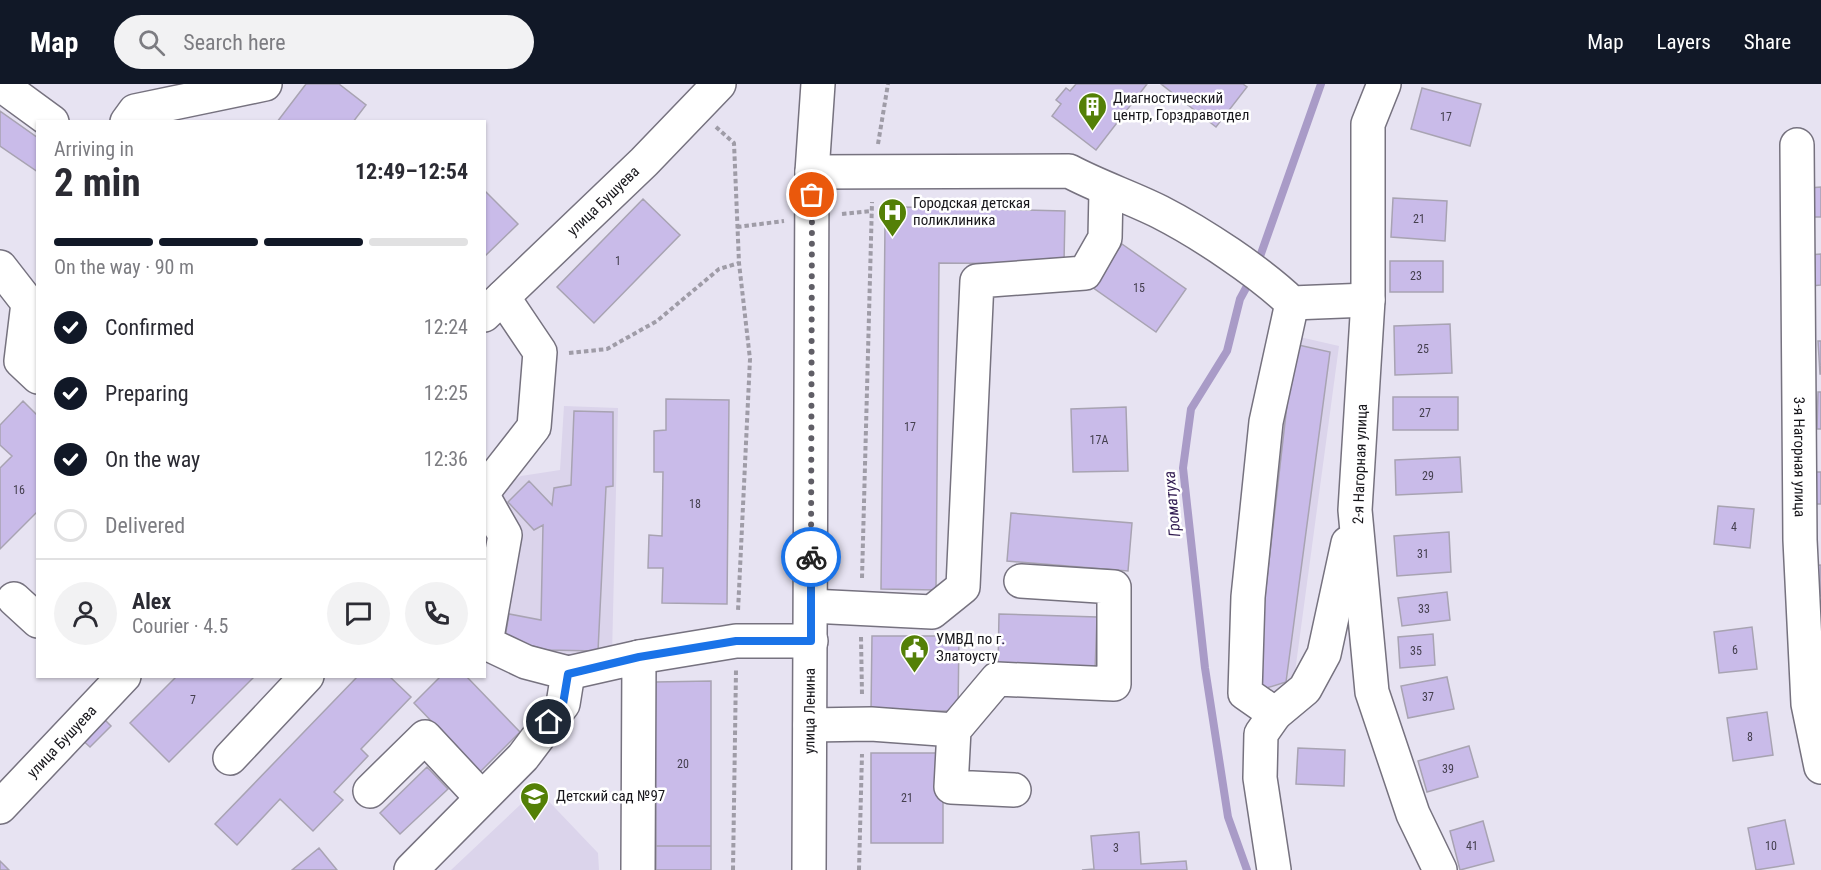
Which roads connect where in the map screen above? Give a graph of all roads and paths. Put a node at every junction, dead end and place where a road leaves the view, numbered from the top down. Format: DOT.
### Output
graph roads {
  1 [pos="0,84"];
  2 [pos="265,84"];
  3 [pos="719,84"];
  4 [pos="818,84"];
  5 [pos="888,84"];
  6 [pos="1384,84"];
  7 [pos="696,109"];
  8 [pos="49,120"];
  9 [pos="128,120"];
  10 [pos="1797,145"];
  11 [pos="873,171"];
  12 [pos="812,172"];
  13 [pos="1106,190"];
  14 [pos="738,263"];
  15 [pos="0,267"];
  16 [pos="1282,294"];
  17 [pos="1368,300"];
  18 [pos="494,306"];
  19 [pos="540,352"];
  20 [pos="36,375"];
  21 [pos="486,488"];
  22 [pos="486,502"];
  23 [pos="1355,510"];
  24 [pos="1021,581"];
  25 [pos="14,599"];
  26 [pos="811,606"];
  27 [pos="861,608"];
  28 [pos="36,619"];
  29 [pos="736,641"];
  30 [pos="811,641"];
  31 [pos="486,644"];
  32 [pos="486,644"];
  33 [pos="639,657"];
  34 [pos="568,674"];
  35 [pos="305,678"];
  36 [pos="112,681"];
  37 [pos="1275,714"];
  38 [pos="862,724"];
  39 [pos="810,725"];
  40 [pos="954,730"];
  41 [pos="230,758"];
  42 [pos="1821,767"];
  43 [pos="1014,790"];
  44 [pos="370,791"];
  45 [pos="481,797"];
  46 [pos="0,807"];
  47 [pos="412,870"];
  48 [pos="638,870"];
  49 [pos="733,870"];
  50 [pos="809,870"];
  51 [pos="859,870"];
  52 [pos="1274,870"];
  53 [pos="1440,870"];
  1 -- 8 [label="street"];
  2 -- 9 [label="street"];
  3 -- 7 [label="street, улица Бушуева"];
  4 -- 12 [label="street, улица Ленина"];
  5 -- 11 [label="path"];
  6 -- 17 [label="street, 2-я Нагорная улица"];
  7 -- 14 [label="path"];
  7 -- 18 [label="street, улица Бушуева"];
  10 -- 42 [label="street, 3-я Нагорная улица"];
  11 -- 12 [label="street"];
  11 -- 13 [label="street"];
  11 -- 27 [label="path"];
  12 -- 26 [label="street, улица Ленина"];
  13 -- 16 [label="street"];
  13 -- 27 [label="street"];
  14 -- 19 [label="path"];
  14 -- 29 [label="path"];
  15 -- 20 [label="street"];
  16 -- 17 [label="street"];
  16 -- 37 [label="street"];
  17 -- 23 [label="street, 2-я Нагорная улица"];
  18 -- 19 [label="street"];
  19 -- 21 [label="street"];
  22 -- 32 [label="street"];
  23 -- 37 [label="street"];
  23 -- 53 [label="street, 2-я Нагорная улица"];
  24 -- 40 [label="street"];
  25 -- 28 [label="street"];
  26 -- 27 [label="street"];
  26 -- 30 [label="street, улица Ленина"];
  27 -- 38 [label="path"];
  29 -- 30 [label="street"];
  29 -- 33 [label="street"];
  29 -- 49 [label="path"];
  30 -- 39 [label="street, улица Ленина"];
  31 -- 34 [label="street"];
  33 -- 34 [label="street"];
  33 -- 48 [label="street"];
  34 -- 45 [label="street"];
  35 -- 41 [label="street"];
  36 -- 46 [label="street, улица Бушуева"];
  37 -- 52 [label="street"];
  38 -- 39 [label="street"];
  38 -- 40 [label="street"];
  38 -- 51 [label="path"];
  39 -- 50 [label="street, улица Ленина"];
  40 -- 43 [label="street"];
  44 -- 45 [label="street"];
  45 -- 47 [label="street"];
}
